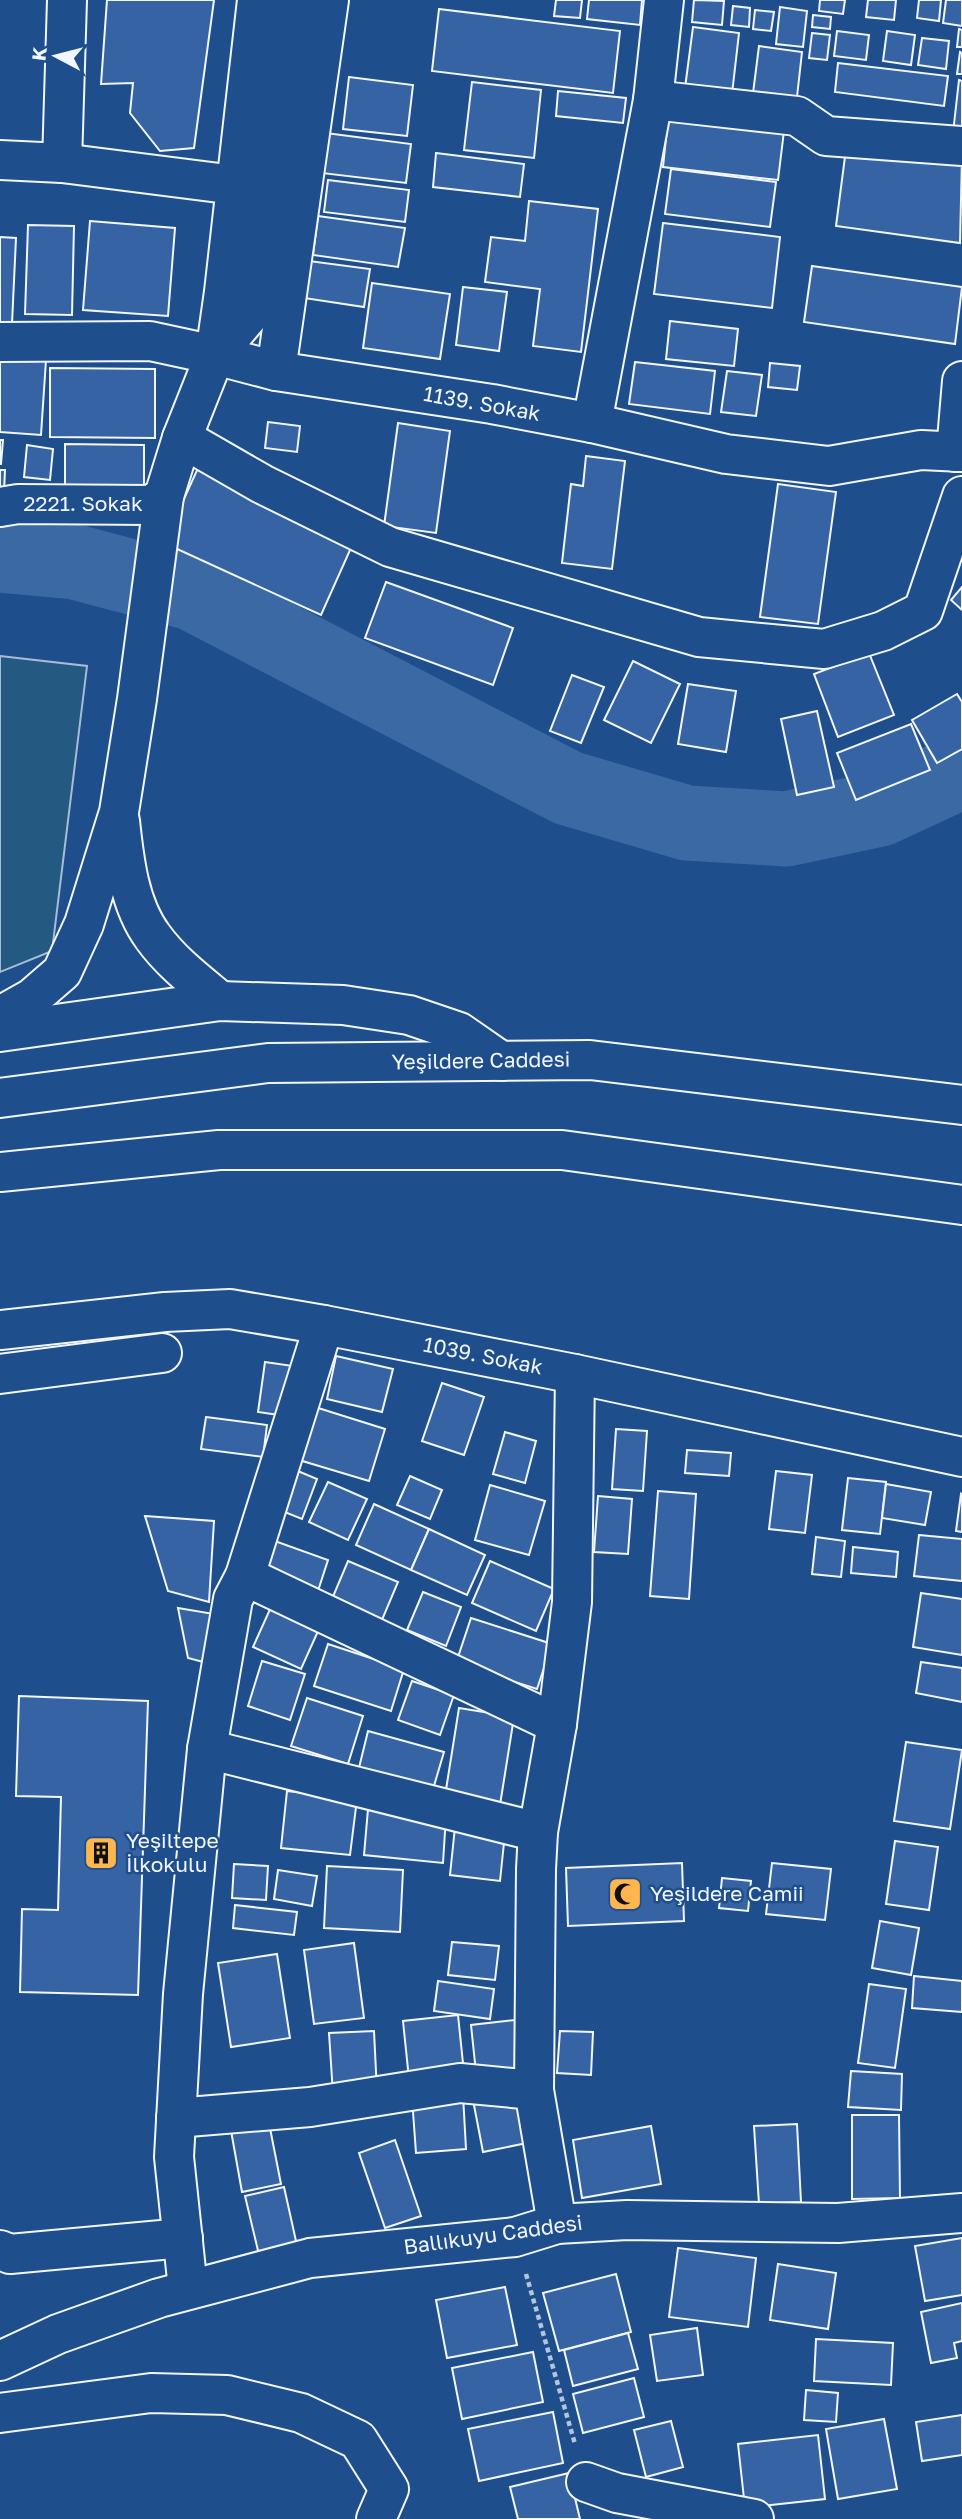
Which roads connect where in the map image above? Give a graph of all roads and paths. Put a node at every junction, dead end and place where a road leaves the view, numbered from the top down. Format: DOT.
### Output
graph roads {
  1 [pos="66,0"];
  2 [pos="257,0"];
  3 [pos="294,0"];
  4 [pos="329,0"];
  5 [pos="664,0"];
  6 [pos="653,100"];
  7 [pos="260,133"];
  8 [pos="962,146"];
  9 [pos="0,160"];
  10 [pos="62,163"];
  11 [pos="253,187"];
  12 [pos="0,342"];
  13 [pos="215,355"];
  14 [pos="276,371"];
  15 [pos="962,381"];
  16 [pos="592,423"];
  17 [pos="182,438"];
  18 [pos="959,452"];
  19 [pos="163,496"];
  20 [pos="962,496"];
  21 [pos="0,507"];
  22 [pos="119,812"];
  23 [pos="220,1001"];
  24 [pos="0,1016"];
  25 [pos="0,1032"];
  26 [pos="501,1061"];
  27 [pos="0,1098"];
  28 [pos="962,1105"];
  29 [pos="0,1172"];
  30 [pos="962,1205"];
  31 [pos="324,1325"];
  32 [pos="0,1331"];
  33 [pos="162,1353"];
  34 [pos="0,1374"];
  35 [pos="575,1374"];
  36 [pos="962,1457"];
  37 [pos="245,1576"];
  38 [pos="557,1724"];
  39 [pos="206,1749"];
  40 [pos="538,1832"];
  41 [pos="534,2090"];
  42 [pos="176,2118"];
  43 [pos="962,2213"];
  44 [pos="557,2224"];
  45 [pos="515,2237"];
  46 [pos="183,2238"];
  47 [pos="0,2250"];
  48 [pos="188,2289"];
  49 [pos="0,2361"];
  50 [pos="0,2413"];
  51 [pos="586,2482"];
  52 [pos="376,2519"];
  53 [pos="754,2519"];
  1 -- 10 [label="main road"];
  2 -- 7 [label="main road"];
  3 -- 7 [label="main road"];
  4 -- 14 [label="main road"];
  5 -- 6 [label="main road"];
  6 -- 8 [label="main road"];
  6 -- 16 [label="main road"];
  7 -- 11 [label="main road"];
  9 -- 10 [label="main road"];
  10 -- 11 [label="main road"];
  11 -- 13 [label="main road"];
  12 -- 13 [label="main road, 1139. Sokak"];
  13 -- 14 [label="main road, 1139. Sokak"];
  13 -- 17 [label="main road"];
  14 -- 16 [label="main road, 1139. Sokak"];
  15 -- 18 [label="main road"];
  16 -- 18 [label="main road, 1139. Sokak"];
  17 -- 19 [label="main road"];
  17 -- 20 [label="main road"];
  19 -- 21 [label="main road, 2221. Sokak"];
  19 -- 22 [label="main road"];
  22 -- 23 [label="main road"];
  22 -- 24 [label="main road"];
  23 -- 25 [label="main road"];
  23 -- 26 [label="main road"];
  26 -- 27 [label="main road, Yeşildere Caddesi"];
  26 -- 28 [label="main road, Yeşildere Caddesi"];
  29 -- 30 [label="main road"];
  31 -- 32 [label="main road, 1039. Sokak"];
  31 -- 35 [label="main road, 1039. Sokak"];
  31 -- 37 [label="main road"];
  33 -- 34 [label="main road"];
  35 -- 36 [label="main road, 1039. Sokak"];
  35 -- 38 [label="main road"];
  37 -- 38 [label="main road"];
  37 -- 39 [label="main road"];
  38 -- 40 [label="main road"];
  39 -- 40 [label="main road"];
  39 -- 42 [label="main road"];
  40 -- 41 [label="main road"];
  41 -- 42 [label="main road"];
  41 -- 44 [label="main road"];
  42 -- 46 [label="main road"];
  43 -- 44 [label="main road, Ballıkuyu Caddesi"];
  44 -- 45 [label="main road, Ballıkuyu Caddesi"];
  45 -- 48 [label="main road, Ballıkuyu Caddesi"];
  45 -- 51 [label="path"];
  46 -- 47 [label="main road"];
  46 -- 48 [label="main road"];
  48 -- 49 [label="main road, Ballıkuyu Caddesi"];
  50 -- 52 [label="main road"];
  51 -- 53 [label="main road"];
}
